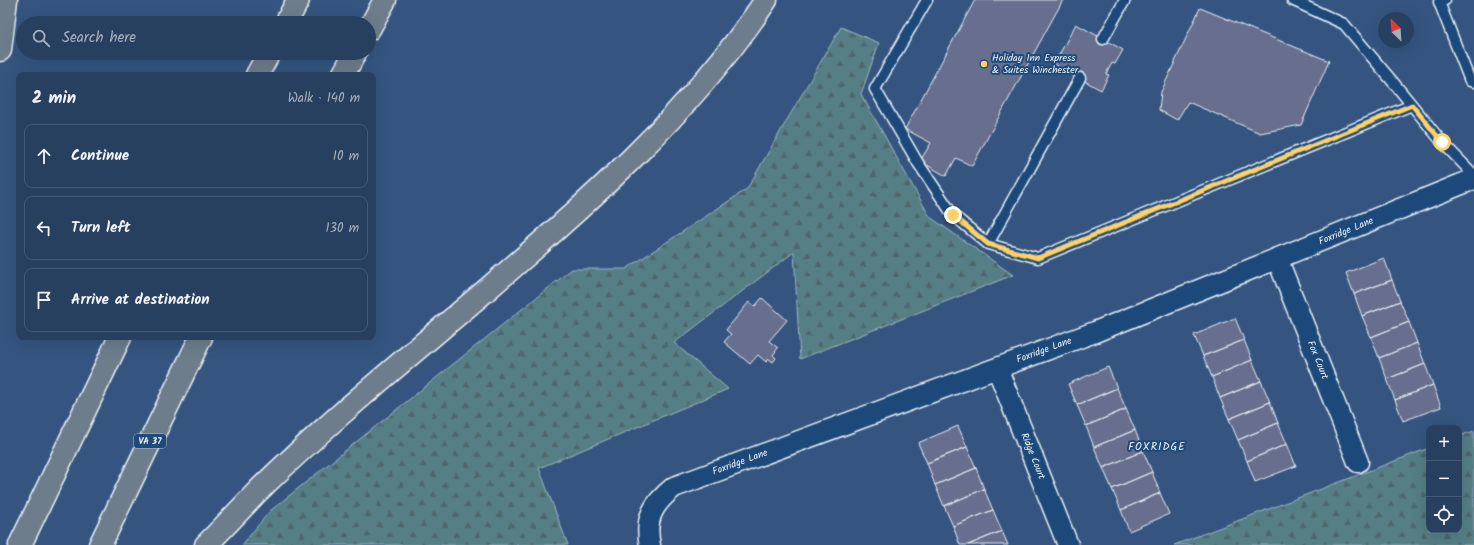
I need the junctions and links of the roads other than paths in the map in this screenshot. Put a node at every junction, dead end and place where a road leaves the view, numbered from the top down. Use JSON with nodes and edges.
{"nodes":[{"id":1,"x":6,"y":0,"type":"edge"},
{"id":2,"x":11,"y":0,"type":"edge"},
{"id":3,"x":298,"y":0,"type":"edge"},
{"id":4,"x":385,"y":0,"type":"edge"},
{"id":5,"x":766,"y":0,"type":"edge"},
{"id":6,"x":926,"y":0,"type":"edge"},
{"id":7,"x":1125,"y":0,"type":"edge"},
{"id":8,"x":1292,"y":0,"type":"edge"},
{"id":9,"x":1445,"y":0,"type":"edge"},
{"id":10,"x":290,"y":16,"type":"edge"},
{"id":11,"x":376,"y":16,"type":"edge"},
{"id":12,"x":1104,"y":39,"type":"dead end"},
{"id":13,"x":0,"y":49,"type":"edge"},
{"id":14,"x":265,"y":60,"type":"edge"},
{"id":15,"x":351,"y":60,"type":"edge"},
{"id":16,"x":259,"y":72,"type":"edge"},
{"id":17,"x":345,"y":72,"type":"edge"},
{"id":18,"x":1080,"y":78,"type":"dead end"},
{"id":19,"x":1474,"y":82,"type":"edge"},
{"id":20,"x":1412,"y":105,"type":"junction"},
{"id":21,"x":1474,"y":175,"type":"edge"},
{"id":22,"x":1474,"y":179,"type":"edge"},
{"id":23,"x":988,"y":244,"type":"junction"},
{"id":24,"x":1277,"y":258,"type":"junction"},
{"id":25,"x":119,"y":340,"type":"edge"},
{"id":26,"x":200,"y":340,"type":"edge"},
{"id":27,"x":997,"y":368,"type":"junction"},
{"id":28,"x":1358,"y":462,"type":"dead end"},
{"id":29,"x":20,"y":545,"type":"edge"},
{"id":30,"x":100,"y":545,"type":"edge"},
{"id":31,"x":206,"y":545,"type":"edge"},
{"id":32,"x":650,"y":545,"type":"edge"},
{"id":33,"x":1068,"y":545,"type":"edge"}],
"edges":[{"from":1,"to":13,"type":"highway"},
{"from":2,"to":13,"type":"highway"},
{"from":3,"to":10,"type":"highway"},
{"from":4,"to":11,"type":"highway"},
{"from":5,"to":31,"type":"highway"},
{"from":6,"to":23,"type":"lane"},
{"from":7,"to":12,"type":"lane"},
{"from":8,"to":20,"type":"lane"},
{"from":9,"to":19,"type":"lane"},
{"from":14,"to":16,"type":"highway"},
{"from":15,"to":17,"type":"highway"},
{"from":18,"to":23,"type":"lane"},
{"from":20,"to":21,"type":"lane"},
{"from":20,"to":23,"type":"lane"},
{"from":22,"to":24,"type":"street","name":"Foxridge Lane"},
{"from":24,"to":27,"type":"street","name":"Foxridge Lane"},
{"from":24,"to":28,"type":"street","name":"Fox Court"},
{"from":25,"to":29,"type":"highway"},
{"from":26,"to":30,"type":"highway","number":"VA 37"},
{"from":27,"to":32,"type":"street","name":"Foxridge Lane"},
{"from":27,"to":33,"type":"street","name":"Ridge Court"}]}
